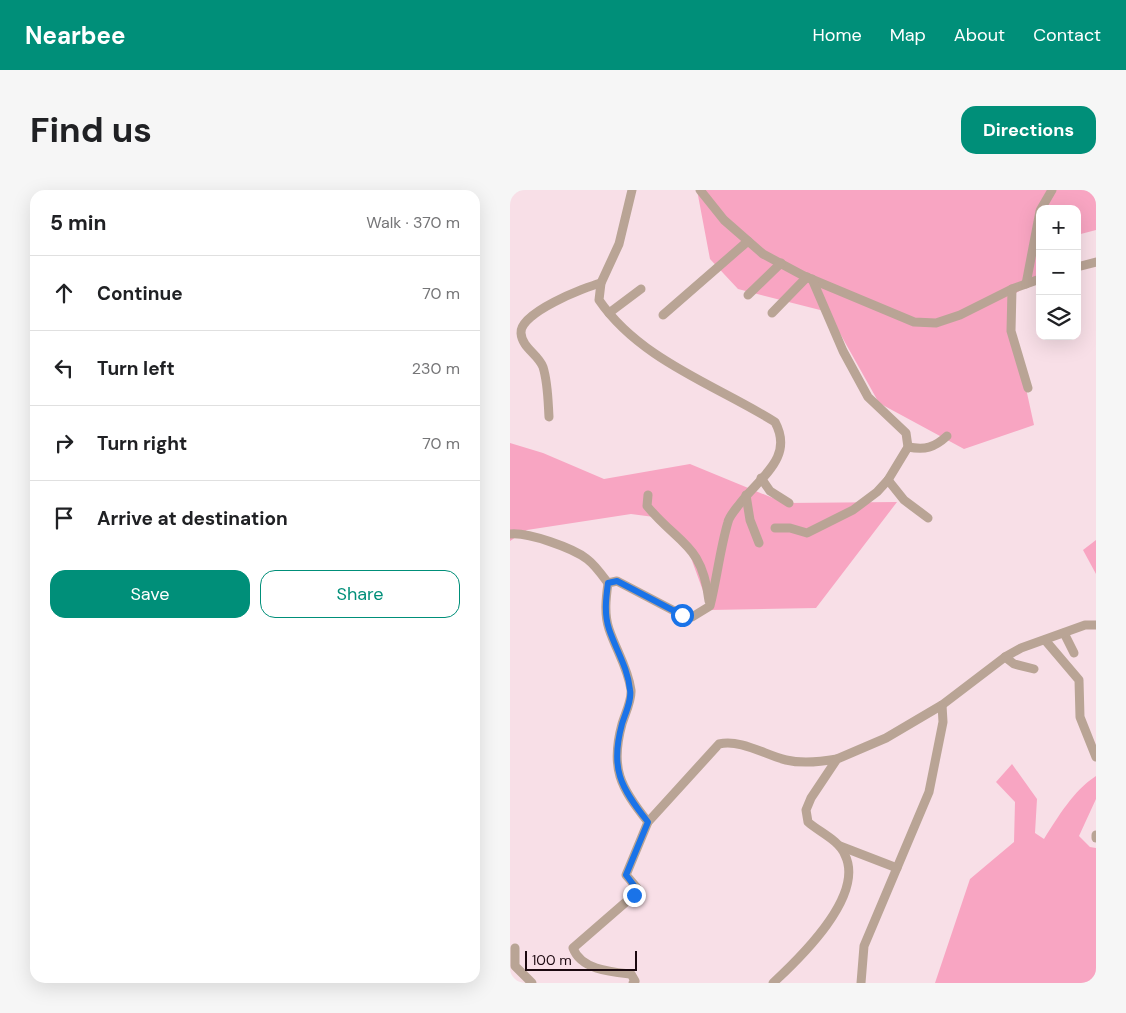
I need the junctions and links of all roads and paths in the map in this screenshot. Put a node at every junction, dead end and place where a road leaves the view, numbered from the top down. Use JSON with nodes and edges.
{"nodes":[{"id":1,"x":632,"y":190,"type":"edge"},
{"id":2,"x":700,"y":190,"type":"edge"},
{"id":3,"x":1052,"y":190,"type":"edge"},
{"id":4,"x":1043,"y":205,"type":"edge"},
{"id":5,"x":1036,"y":231,"type":"edge"},
{"id":6,"x":748,"y":240,"type":"junction"},
{"id":7,"x":1096,"y":262,"type":"edge"},
{"id":8,"x":780,"y":263,"type":"junction"},
{"id":9,"x":1081,"y":266,"type":"edge"},
{"id":10,"x":810,"y":278,"type":"junction"},
{"id":11,"x":1036,"y":280,"type":"edge"},
{"id":12,"x":602,"y":283,"type":"junction"},
{"id":13,"x":1026,"y":284,"type":"junction"},
{"id":14,"x":641,"y":289,"type":"dead end"},
{"id":15,"x":1012,"y":289,"type":"junction"},
{"id":16,"x":748,"y":294,"type":"dead end"},
{"id":17,"x":772,"y":313,"type":"dead end"},
{"id":18,"x":609,"y":314,"type":"junction"},
{"id":19,"x":662,"y":315,"type":"dead end"},
{"id":20,"x":1028,"y":388,"type":"dead end"},
{"id":21,"x":550,"y":417,"type":"dead end"},
{"id":22,"x":947,"y":436,"type":"dead end"},
{"id":23,"x":908,"y":447,"type":"junction"},
{"id":24,"x":761,"y":478,"type":"junction"},
{"id":25,"x":888,"y":480,"type":"junction"},
{"id":26,"x":648,"y":495,"type":"dead end"},
{"id":27,"x":746,"y":496,"type":"junction"},
{"id":28,"x":789,"y":503,"type":"dead end"},
{"id":29,"x":928,"y":518,"type":"dead end"},
{"id":30,"x":775,"y":528,"type":"dead end"},
{"id":31,"x":510,"y":534,"type":"edge"},
{"id":32,"x":759,"y":543,"type":"dead end"},
{"id":33,"x":608,"y":583,"type":"junction"},
{"id":34,"x":710,"y":606,"type":"junction"},
{"id":35,"x":1096,"y":625,"type":"edge"},
{"id":36,"x":1064,"y":633,"type":"junction"},
{"id":37,"x":1045,"y":640,"type":"junction"},
{"id":38,"x":1074,"y":653,"type":"dead end"},
{"id":39,"x":1005,"y":657,"type":"junction"},
{"id":40,"x":1034,"y":669,"type":"dead end"},
{"id":41,"x":942,"y":704,"type":"junction"},
{"id":42,"x":1096,"y":757,"type":"edge"},
{"id":43,"x":837,"y":759,"type":"junction"},
{"id":44,"x":648,"y":822,"type":"junction"},
{"id":45,"x":840,"y":846,"type":"junction"},
{"id":46,"x":897,"y":868,"type":"junction"},
{"id":47,"x":515,"y":948,"type":"dead end"},
{"id":48,"x":532,"y":983,"type":"edge"},
{"id":49,"x":633,"y":983,"type":"edge"},
{"id":50,"x":773,"y":983,"type":"edge"},
{"id":51,"x":861,"y":983,"type":"edge"}],
"edges":[{"from":1,"to":12,"type":"street"},
{"from":2,"to":6,"type":"street"},
{"from":3,"to":4,"type":"street"},
{"from":5,"to":13,"type":"street"},
{"from":6,"to":8,"type":"street"},
{"from":6,"to":19,"type":"street"},
{"from":7,"to":9,"type":"street"},
{"from":8,"to":10,"type":"street"},
{"from":8,"to":16,"type":"street"},
{"from":10,"to":15,"type":"street"},
{"from":10,"to":17,"type":"street"},
{"from":10,"to":23,"type":"street"},
{"from":11,"to":13,"type":"street"},
{"from":12,"to":18,"type":"street"},
{"from":12,"to":21,"type":"street"},
{"from":13,"to":15,"type":"street"},
{"from":14,"to":18,"type":"street"},
{"from":15,"to":20,"type":"street"},
{"from":18,"to":24,"type":"street"},
{"from":22,"to":23,"type":"street"},
{"from":23,"to":25,"type":"street"},
{"from":24,"to":27,"type":"street"},
{"from":24,"to":28,"type":"street"},
{"from":25,"to":29,"type":"street"},
{"from":25,"to":30,"type":"street"},
{"from":26,"to":34,"type":"street"},
{"from":27,"to":32,"type":"street"},
{"from":27,"to":34,"type":"street"},
{"from":31,"to":33,"type":"street"},
{"from":33,"to":34,"type":"street"},
{"from":33,"to":44,"type":"street"},
{"from":35,"to":36,"type":"street"},
{"from":36,"to":37,"type":"street"},
{"from":36,"to":38,"type":"street"},
{"from":37,"to":39,"type":"street"},
{"from":37,"to":42,"type":"street"},
{"from":39,"to":40,"type":"street"},
{"from":39,"to":41,"type":"street"},
{"from":41,"to":43,"type":"street"},
{"from":41,"to":46,"type":"street"},
{"from":43,"to":44,"type":"street"},
{"from":43,"to":45,"type":"street"},
{"from":44,"to":49,"type":"street"},
{"from":45,"to":46,"type":"street"},
{"from":45,"to":50,"type":"street"},
{"from":46,"to":51,"type":"street"},
{"from":47,"to":48,"type":"street"}]}
